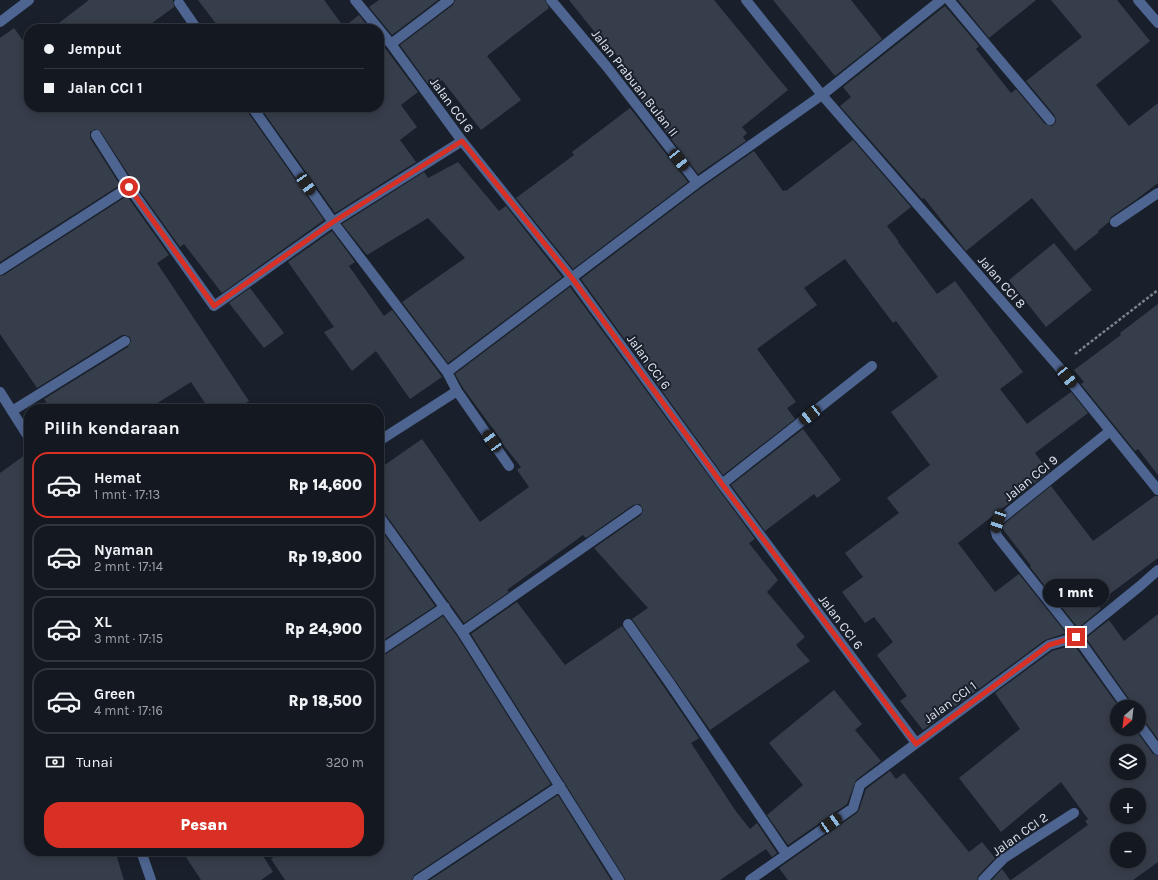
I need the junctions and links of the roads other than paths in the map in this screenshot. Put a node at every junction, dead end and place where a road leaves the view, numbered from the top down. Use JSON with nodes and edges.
{"nodes":[{"id":1,"x":29,"y":0,"type":"edge"},
{"id":2,"x":355,"y":0,"type":"edge"},
{"id":3,"x":449,"y":0,"type":"edge"},
{"id":4,"x":551,"y":0,"type":"edge"},
{"id":5,"x":746,"y":0,"type":"edge"},
{"id":6,"x":941,"y":0,"type":"edge"},
{"id":7,"x":949,"y":0,"type":"edge"},
{"id":8,"x":1138,"y":0,"type":"edge"},
{"id":9,"x":179,"y":3,"type":"dead end"},
{"id":10,"x":0,"y":22,"type":"edge"},
{"id":11,"x":1158,"y":23,"type":"edge"},
{"id":12,"x":194,"y":24,"type":"edge"},
{"id":13,"x":375,"y":24,"type":"edge"},
{"id":14,"x":384,"y":35,"type":"edge"},
{"id":15,"x":391,"y":44,"type":"junction"},
{"id":16,"x":822,"y":95,"type":"junction"},
{"id":17,"x":256,"y":112,"type":"edge"},
{"id":18,"x":1050,"y":120,"type":"dead end"},
{"id":19,"x":96,"y":135,"type":"dead end"},
{"id":20,"x":462,"y":141,"type":"junction"},
{"id":21,"x":697,"y":183,"type":"junction"},
{"id":22,"x":129,"y":187,"type":"junction"},
{"id":23,"x":1158,"y":193,"type":"edge"},
{"id":24,"x":333,"y":222,"type":"junction"},
{"id":25,"x":1115,"y":222,"type":"dead end"},
{"id":26,"x":0,"y":270,"type":"edge"},
{"id":27,"x":572,"y":278,"type":"junction"},
{"id":28,"x":125,"y":341,"type":"dead end"},
{"id":29,"x":872,"y":366,"type":"dead end"},
{"id":30,"x":447,"y":372,"type":"junction"},
{"id":31,"x":457,"y":391,"type":"junction"},
{"id":32,"x":0,"y":392,"type":"edge"},
{"id":33,"x":12,"y":411,"type":"junction"},
{"id":34,"x":24,"y":430,"type":"edge"},
{"id":35,"x":1110,"y":431,"type":"junction"},
{"id":36,"x":384,"y":438,"type":"edge"},
{"id":37,"x":509,"y":466,"type":"dead end"},
{"id":38,"x":722,"y":484,"type":"junction"},
{"id":39,"x":1158,"y":490,"type":"edge"},
{"id":40,"x":637,"y":510,"type":"dead end"},
{"id":41,"x":384,"y":523,"type":"edge"},
{"id":42,"x":1158,"y":570,"type":"edge"},
{"id":43,"x":445,"y":607,"type":"junction"},
{"id":44,"x":628,"y":624,"type":"dead end"},
{"id":45,"x":462,"y":632,"type":"junction"},
{"id":46,"x":1076,"y":637,"type":"junction"},
{"id":47,"x":384,"y":648,"type":"edge"},
{"id":48,"x":1122,"y":700,"type":"edge"},
{"id":49,"x":1146,"y":734,"type":"edge"},
{"id":50,"x":916,"y":744,"type":"junction"},
{"id":51,"x":1158,"y":750,"type":"edge"},
{"id":52,"x":560,"y":786,"type":"junction"},
{"id":53,"x":1074,"y":813,"type":"dead end"},
{"id":54,"x":786,"y":854,"type":"junction"},
{"id":55,"x":143,"y":856,"type":"edge"},
{"id":56,"x":151,"y":880,"type":"edge"},
{"id":57,"x":418,"y":880,"type":"edge"},
{"id":58,"x":619,"y":880,"type":"edge"},
{"id":59,"x":750,"y":880,"type":"edge"},
{"id":60,"x":983,"y":880,"type":"edge"}],
"edges":[{"from":1,"to":10,"type":"street"},
{"from":2,"to":13,"type":"street","name":"Jalan CCI 6"},
{"from":3,"to":15,"type":"street"},
{"from":4,"to":21,"type":"street","name":"Jalan Prabuan Bulan II"},
{"from":5,"to":16,"type":"street","name":"Jalan CCI 8"},
{"from":6,"to":16,"type":"street"},
{"from":7,"to":18,"type":"street"},
{"from":8,"to":11,"type":"street"},
{"from":9,"to":12,"type":"street"},
{"from":14,"to":15,"type":"street","name":"Jalan CCI 6"},
{"from":15,"to":20,"type":"street","name":"Jalan CCI 6"},
{"from":16,"to":21,"type":"street"},
{"from":16,"to":35,"type":"street","name":"Jalan CCI 8"},
{"from":17,"to":24,"type":"street"},
{"from":19,"to":22,"type":"street"},
{"from":20,"to":24,"type":"street"},
{"from":20,"to":27,"type":"street","name":"Jalan CCI 6"},
{"from":21,"to":27,"type":"street"},
{"from":22,"to":24,"type":"street"},
{"from":22,"to":26,"type":"street"},
{"from":23,"to":25,"type":"street"},
{"from":24,"to":30,"type":"street"},
{"from":27,"to":30,"type":"street"},
{"from":27,"to":38,"type":"street","name":"Jalan CCI 6"},
{"from":28,"to":33,"type":"street"},
{"from":29,"to":38,"type":"street"},
{"from":30,"to":31,"type":"street"},
{"from":31,"to":36,"type":"street"},
{"from":31,"to":37,"type":"street"},
{"from":32,"to":33,"type":"street"},
{"from":33,"to":34,"type":"street"},
{"from":35,"to":39,"type":"street","name":"Jalan CCI 8"},
{"from":35,"to":46,"type":"street","name":"Jalan CCI 9"},
{"from":38,"to":50,"type":"street","name":"Jalan CCI 6"},
{"from":40,"to":45,"type":"street"},
{"from":41,"to":43,"type":"street"},
{"from":42,"to":46,"type":"street","name":"Jalan CCI 1"},
{"from":43,"to":45,"type":"street"},
{"from":43,"to":47,"type":"street"},
{"from":44,"to":54,"type":"street"},
{"from":45,"to":52,"type":"street"},
{"from":46,"to":48,"type":"street","name":"Jalan CCI 9"},
{"from":46,"to":50,"type":"street","name":"Jalan CCI 1"},
{"from":49,"to":51,"type":"street"},
{"from":50,"to":54,"type":"street","name":"Jalan CCI 1"},
{"from":52,"to":57,"type":"street"},
{"from":52,"to":58,"type":"street"},
{"from":53,"to":60,"type":"street","name":"Jalan CCI 2"},
{"from":54,"to":59,"type":"street","name":"Jalan CCI 1"},
{"from":55,"to":56,"type":"street"}]}
